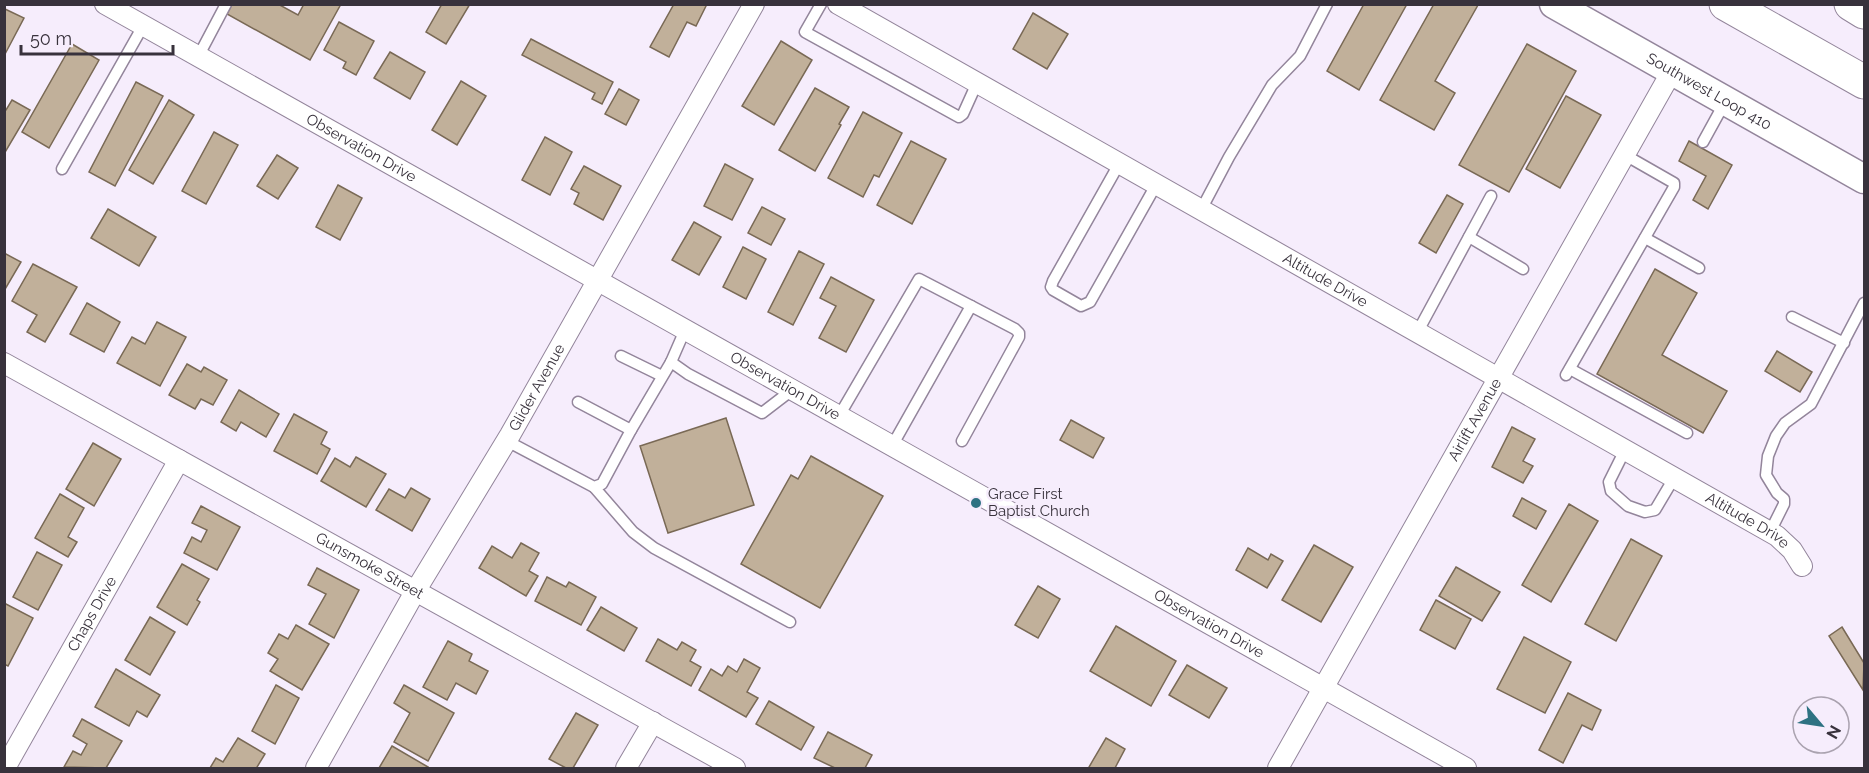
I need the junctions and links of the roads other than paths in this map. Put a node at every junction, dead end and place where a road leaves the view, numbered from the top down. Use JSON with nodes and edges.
{"nodes":[{"id":1,"x":105,"y":4,"type":"edge"},
{"id":2,"x":226,"y":4,"type":"edge"},
{"id":3,"x":754,"y":4,"type":"edge"},
{"id":4,"x":821,"y":4,"type":"edge"},
{"id":5,"x":838,"y":4,"type":"edge"},
{"id":6,"x":1327,"y":4,"type":"edge"},
{"id":7,"x":1554,"y":4,"type":"edge"},
{"id":8,"x":1726,"y":4,"type":"edge"},
{"id":9,"x":1851,"y":4,"type":"edge"},
{"id":10,"x":1864,"y":12,"type":"edge"},
{"id":11,"x":143,"y":26,"type":"junction"},
{"id":12,"x":198,"y":57,"type":"junction"},
{"id":13,"x":1672,"y":71,"type":"junction"},
{"id":14,"x":1864,"y":82,"type":"edge"},
{"id":15,"x":977,"y":83,"type":"junction"},
{"id":16,"x":1725,"y":101,"type":"junction"},
{"id":17,"x":1703,"y":142,"type":"dead end"},
{"id":18,"x":1625,"y":155,"type":"junction"},
{"id":19,"x":1119,"y":164,"type":"junction"},
{"id":20,"x":62,"y":169,"type":"dead end"},
{"id":21,"x":1864,"y":179,"type":"edge"},
{"id":22,"x":1156,"y":184,"type":"junction"},
{"id":23,"x":1491,"y":195,"type":"dead end"},
{"id":24,"x":1201,"y":210,"type":"junction"},
{"id":25,"x":1469,"y":237,"type":"junction"},
{"id":26,"x":1645,"y":238,"type":"junction"},
{"id":27,"x":1523,"y":268,"type":"dead end"},
{"id":28,"x":1699,"y":268,"type":"dead end"},
{"id":29,"x":597,"y":280,"type":"junction"},
{"id":30,"x":1864,"y":303,"type":"edge"},
{"id":31,"x":971,"y":306,"type":"junction"},
{"id":32,"x":1792,"y":317,"type":"dead end"},
{"id":33,"x":686,"y":330,"type":"junction"},
{"id":34,"x":1417,"y":333,"type":"junction"},
{"id":35,"x":1844,"y":342,"type":"junction"},
{"id":36,"x":621,"y":356,"type":"dead end"},
{"id":37,"x":671,"y":362,"type":"junction"},
{"id":38,"x":4,"y":363,"type":"edge"},
{"id":39,"x":662,"y":376,"type":"junction"},
{"id":40,"x":1498,"y":379,"type":"junction"},
{"id":41,"x":792,"y":390,"type":"junction"},
{"id":42,"x":578,"y":402,"type":"dead end"},
{"id":43,"x":839,"y":416,"type":"junction"},
{"id":44,"x":631,"y":430,"type":"junction"},
{"id":45,"x":1687,"y":433,"type":"dead end"},
{"id":46,"x":507,"y":441,"type":"junction"},
{"id":47,"x":962,"y":441,"type":"dead end"},
{"id":48,"x":892,"y":446,"type":"junction"},
{"id":49,"x":1625,"y":450,"type":"junction"},
{"id":50,"x":179,"y":460,"type":"junction"},
{"id":51,"x":1674,"y":478,"type":"junction"},
{"id":52,"x":594,"y":488,"type":"junction"},
{"id":53,"x":1770,"y":532,"type":"junction"},
{"id":54,"x":1802,"y":566,"type":"dead end"},
{"id":55,"x":416,"y":590,"type":"junction"},
{"id":56,"x":790,"y":622,"type":"dead end"},
{"id":57,"x":1322,"y":688,"type":"junction"},
{"id":58,"x":653,"y":722,"type":"junction"},
{"id":59,"x":6,"y":768,"type":"edge"},
{"id":60,"x":316,"y":768,"type":"edge"},
{"id":61,"x":626,"y":768,"type":"edge"},
{"id":62,"x":735,"y":768,"type":"edge"},
{"id":63,"x":1278,"y":768,"type":"edge"},
{"id":64,"x":1466,"y":768,"type":"edge"}],
"edges":[{"from":1,"to":11,"type":"street","name":"Observation Drive"},
{"from":2,"to":12,"type":"lane"},
{"from":3,"to":29,"type":"street","name":"Glider Avenue"},
{"from":4,"to":15,"type":"lane"},
{"from":5,"to":15,"type":"street","name":"Altitude Drive"},
{"from":6,"to":24,"type":"lane"},
{"from":7,"to":13,"type":"main road","name":"Southwest Loop 410"},
{"from":8,"to":14,"type":"highway"},
{"from":9,"to":10,"type":"highway"},
{"from":11,"to":12,"type":"street","name":"Observation Drive"},
{"from":11,"to":20,"type":"lane"},
{"from":12,"to":29,"type":"street","name":"Observation Drive"},
{"from":13,"to":16,"type":"main road","name":"Southwest Loop 410"},
{"from":13,"to":18,"type":"street","name":"Airlift Avenue"},
{"from":15,"to":19,"type":"street","name":"Altitude Drive"},
{"from":16,"to":17,"type":"lane"},
{"from":16,"to":21,"type":"main road","name":"Southwest Loop 410"},
{"from":18,"to":26,"type":"lane"},
{"from":18,"to":40,"type":"street","name":"Airlift Avenue"},
{"from":19,"to":22,"type":"street","name":"Altitude Drive"},
{"from":19,"to":22,"type":"lane"},
{"from":22,"to":24,"type":"street","name":"Altitude Drive"},
{"from":23,"to":25,"type":"lane"},
{"from":24,"to":34,"type":"street","name":"Altitude Drive"},
{"from":25,"to":27,"type":"lane"},
{"from":25,"to":34,"type":"lane"},
{"from":26,"to":28,"type":"lane"},
{"from":26,"to":45,"type":"lane"},
{"from":29,"to":33,"type":"street","name":"Observation Drive"},
{"from":29,"to":46,"type":"street","name":"Glider Avenue"},
{"from":30,"to":35,"type":"lane"},
{"from":31,"to":43,"type":"lane"},
{"from":31,"to":47,"type":"lane"},
{"from":31,"to":48,"type":"lane"},
{"from":32,"to":35,"type":"lane"},
{"from":33,"to":37,"type":"lane"},
{"from":33,"to":41,"type":"street","name":"Observation Drive"},
{"from":34,"to":40,"type":"street","name":"Altitude Drive"},
{"from":35,"to":53,"type":"lane"},
{"from":36,"to":39,"type":"lane"},
{"from":37,"to":39,"type":"lane"},
{"from":37,"to":41,"type":"lane"},
{"from":38,"to":50,"type":"street","name":"Gunsmoke Street"},
{"from":39,"to":44,"type":"lane"},
{"from":40,"to":49,"type":"street","name":"Altitude Drive"},
{"from":40,"to":57,"type":"street","name":"Airlift Avenue"},
{"from":41,"to":43,"type":"street","name":"Observation Drive"},
{"from":42,"to":44,"type":"lane"},
{"from":43,"to":48,"type":"street","name":"Observation Drive"},
{"from":44,"to":52,"type":"lane"},
{"from":46,"to":52,"type":"lane"},
{"from":46,"to":55,"type":"street","name":"Glider Avenue"},
{"from":48,"to":57,"type":"street","name":"Observation Drive"},
{"from":49,"to":51,"type":"street","name":"Altitude Drive"},
{"from":49,"to":51,"type":"lane"},
{"from":50,"to":55,"type":"street","name":"Gunsmoke Street"},
{"from":50,"to":59,"type":"street","name":"Chaps Drive"},
{"from":51,"to":53,"type":"street","name":"Altitude Drive"},
{"from":52,"to":56,"type":"lane"},
{"from":53,"to":54,"type":"street","name":"Altitude Drive"},
{"from":55,"to":58,"type":"street","name":"Gunsmoke Street"},
{"from":55,"to":60,"type":"street","name":"Glider Avenue"},
{"from":57,"to":63,"type":"street","name":"Airlift Avenue"},
{"from":57,"to":64,"type":"street","name":"Observation Drive"},
{"from":58,"to":61,"type":"street"},
{"from":58,"to":62,"type":"street","name":"Gunsmoke Street"}]}
